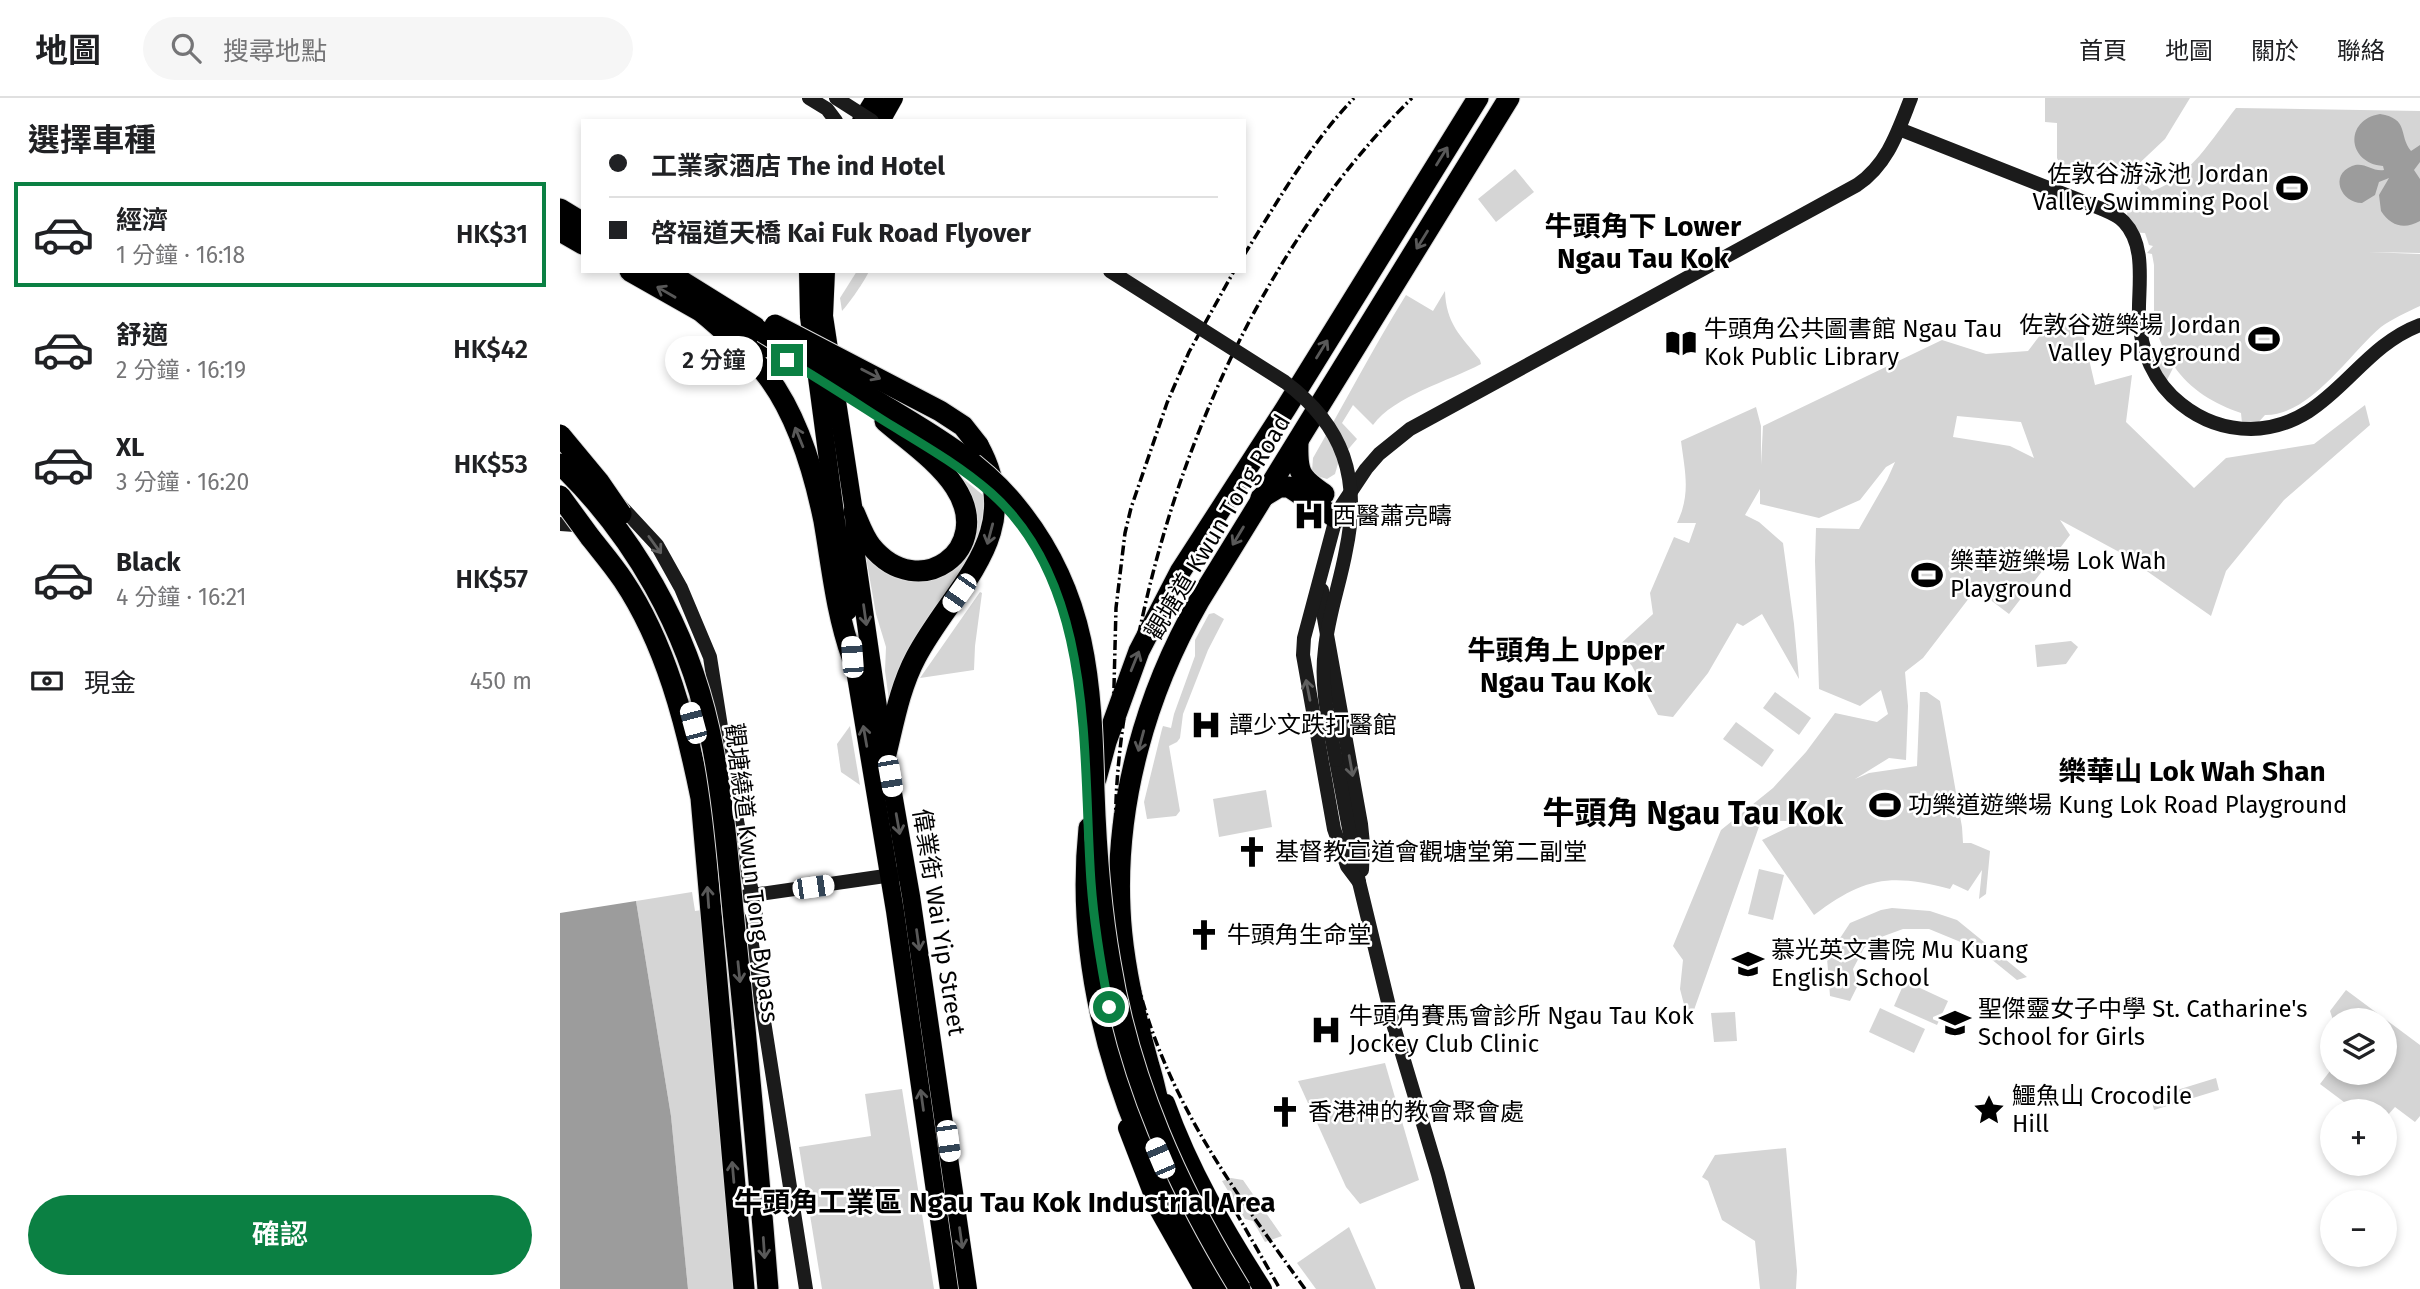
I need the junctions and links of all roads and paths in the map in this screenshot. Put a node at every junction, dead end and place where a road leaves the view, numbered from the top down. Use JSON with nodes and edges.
{"nodes":[{"id":1,"x":809,"y":98,"type":"edge"},
{"id":2,"x":836,"y":98,"type":"edge"},
{"id":3,"x":875,"y":98,"type":"edge"},
{"id":4,"x":894,"y":98,"type":"edge"},
{"id":5,"x":1478,"y":98,"type":"edge"},
{"id":6,"x":1509,"y":98,"type":"edge"},
{"id":7,"x":1911,"y":98,"type":"edge"},
{"id":8,"x":834,"y":119,"type":"edge"},
{"id":9,"x":862,"y":119,"type":"edge"},
{"id":10,"x":869,"y":119,"type":"edge"},
{"id":11,"x":882,"y":119,"type":"edge"},
{"id":12,"x":1899,"y":129,"type":"junction"},
{"id":13,"x":560,"y":209,"type":"edge"},
{"id":14,"x":581,"y":222,"type":"edge"},
{"id":15,"x":560,"y":231,"type":"edge"},
{"id":16,"x":581,"y":243,"type":"edge"},
{"id":17,"x":635,"y":273,"type":"edge"},
{"id":18,"x":667,"y":273,"type":"edge"},
{"id":19,"x":808,"y":273,"type":"edge"},
{"id":20,"x":827,"y":273,"type":"edge"},
{"id":21,"x":1113,"y":273,"type":"edge"},
{"id":22,"x":705,"y":304,"type":"junction"},
{"id":23,"x":2420,"y":325,"type":"edge"},
{"id":24,"x":885,"y":421,"type":"junction"},
{"id":25,"x":1297,"y":442,"type":"junction"},
{"id":26,"x":563,"y":451,"type":"edge"},
{"id":27,"x":560,"y":482,"type":"edge"},
{"id":28,"x":560,"y":497,"type":"edge"},
{"id":29,"x":1261,"y":498,"type":"junction"},
{"id":30,"x":560,"y":509,"type":"edge"},
{"id":31,"x":854,"y":512,"type":"junction"},
{"id":32,"x":1339,"y":512,"type":"junction"},
{"id":33,"x":577,"y":527,"type":"edge"},
{"id":34,"x":635,"y":555,"type":"junction"},
{"id":35,"x":1322,"y":578,"type":"junction"},
{"id":36,"x":852,"y":657,"type":"junction"},
{"id":37,"x":886,"y":754,"type":"junction"},
{"id":38,"x":907,"y":873,"type":"junction"},
{"id":39,"x":888,"y":876,"type":"junction"},
{"id":40,"x":1359,"y":882,"type":"junction"},
{"id":41,"x":753,"y":895,"type":"junction"},
{"id":42,"x":735,"y":898,"type":"junction"},
{"id":43,"x":751,"y":938,"type":"junction"},
{"id":44,"x":1104,"y":1036,"type":"junction"},
{"id":45,"x":1150,"y":1070,"type":"junction"},
{"id":46,"x":744,"y":1289,"type":"edge"},
{"id":47,"x":768,"y":1289,"type":"edge"},
{"id":48,"x":806,"y":1289,"type":"edge"},
{"id":49,"x":949,"y":1289,"type":"edge"},
{"id":50,"x":968,"y":1289,"type":"edge"},
{"id":51,"x":1203,"y":1289,"type":"edge"},
{"id":52,"x":1219,"y":1289,"type":"edge"},
{"id":53,"x":1230,"y":1289,"type":"edge"},
{"id":54,"x":1240,"y":1289,"type":"edge"},
{"id":55,"x":1251,"y":1289,"type":"edge"},
{"id":56,"x":1263,"y":1289,"type":"edge"},
{"id":57,"x":1468,"y":1289,"type":"edge"}],
"edges":[{"from":1,"to":8,"type":"main road"},
{"from":2,"to":10,"type":"main road","bridge":true},
{"from":3,"to":9,"type":"main road"},
{"from":4,"to":11,"type":"main road"},
{"from":44,"to":5,"type":"highway","name":"觀塘道 Kwun Tong Road","one_way":true},
{"from":6,"to":25,"type":"highway","name":"觀塘道 Kwun Tong Road","one_way":true},
{"from":7,"to":12,"type":"main road"},
{"from":12,"to":23,"type":"main road"},
{"from":12,"to":32,"type":"main road"},
{"from":13,"to":14,"type":"highway"},
{"from":15,"to":16,"type":"highway"},
{"from":22,"to":17,"type":"highway","one_way":true},
{"from":18,"to":22,"type":"highway"},
{"from":19,"to":36,"type":"main road","name":"偉業街 Wai Yip Street"},
{"from":20,"to":31,"type":"main road","name":"偉業街 Wai Yip Street"},
{"from":21,"to":40,"type":"main road","bridge":true},
{"from":22,"to":24,"type":"highway"},
{"from":36,"to":22,"type":"highway","one_way":true},
{"from":22,"to":37,"type":"highway","one_way":true,"bridge":true},
{"from":22,"to":54,"type":"highway","bridge":true},
{"from":24,"to":31,"type":"highway"},
{"from":24,"to":53,"type":"highway"},
{"from":25,"to":29,"type":"highway","name":"觀塘道 Kwun Tong Road"},
{"from":25,"to":32,"type":"highway"},
{"from":26,"to":27,"type":"main road"},
{"from":26,"to":34,"type":"highway","name":"觀塘繞道 Kwun Tong Bypass","bridge":true},
{"from":26,"to":34,"type":"highway","bridge":true},
{"from":26,"to":41,"type":"main road","one_way":true},
{"from":28,"to":33,"type":"highway","name":"觀塘繞道 Kwun Tong Bypass","bridge":true},
{"from":29,"to":32,"type":"highway"},
{"from":29,"to":45,"type":"highway","name":"觀塘道 Kwun Tong Road","one_way":true},
{"from":30,"to":33,"type":"highway","bridge":true},
{"from":31,"to":37,"type":"main road","name":"偉業街 Wai Yip Street","one_way":true},
{"from":32,"to":35,"type":"main road"},
{"from":33,"to":42,"type":"main road"},
{"from":46,"to":33,"type":"highway","name":"觀塘繞道 Kwun Tong Bypass","one_way":true,"bridge":true},
{"from":34,"to":47,"type":"highway","name":"觀塘繞道 Kwun Tong Bypass","one_way":true,"bridge":true},
{"from":35,"to":40,"type":"main road","one_way":true},
{"from":40,"to":35,"type":"main road","one_way":true},
{"from":39,"to":36,"type":"main road","name":"偉業街 Wai Yip Street","one_way":true},
{"from":37,"to":38,"type":"main road","name":"偉業街 Wai Yip Street","one_way":true},
{"from":38,"to":39,"type":"main road"},
{"from":38,"to":50,"type":"main road","name":"偉業街 Wai Yip Street","one_way":true},
{"from":39,"to":41,"type":"main road"},
{"from":49,"to":39,"type":"main road","name":"偉業街 Wai Yip Street","one_way":true},
{"from":40,"to":57,"type":"main road"},
{"from":41,"to":42,"type":"main road"},
{"from":41,"to":43,"type":"main road"},
{"from":42,"to":43,"type":"main road"},
{"from":43,"to":48,"type":"main road"},
{"from":44,"to":51,"type":"main road","name":"觀塘道 Kwun Tong Road"},
{"from":44,"to":52,"type":"highway","name":"觀塘道 Kwun Tong Road"},
{"from":45,"to":55,"type":"highway","name":"觀塘道 Kwun Tong Road"},
{"from":45,"to":56,"type":"main road","name":"觀塘道 Kwun Tong Road"}]}
